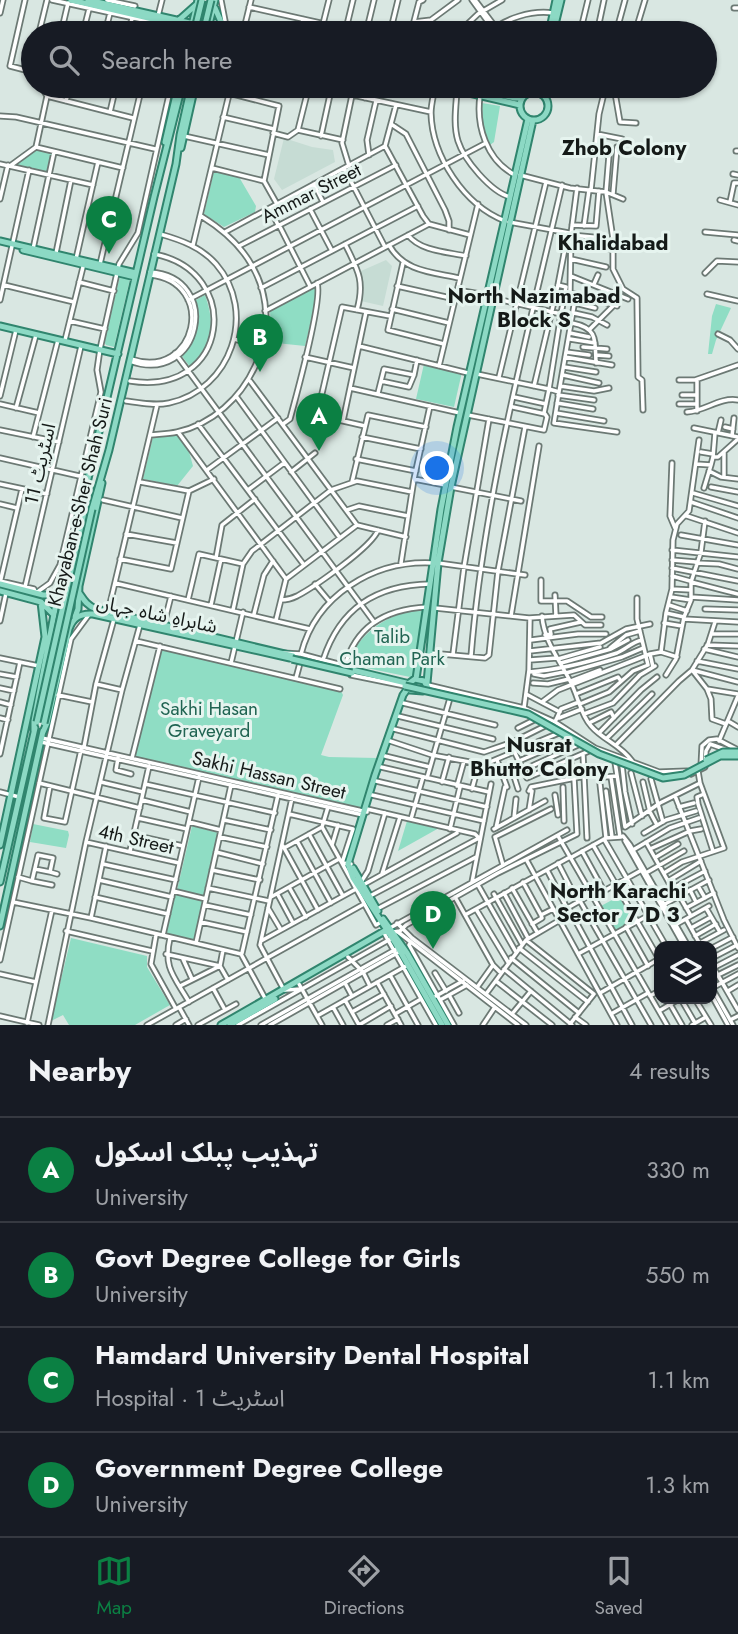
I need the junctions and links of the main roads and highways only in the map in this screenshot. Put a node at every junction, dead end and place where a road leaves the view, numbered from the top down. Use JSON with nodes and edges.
{"nodes":[{"id":1,"x":90,"y":0,"type":"edge"},
{"id":2,"x":559,"y":0,"type":"edge"},
{"id":3,"x":199,"y":1,"type":"edge"},
{"id":4,"x":69,"y":2,"type":"edge"},
{"id":5,"x":213,"y":2,"type":"edge"},
{"id":6,"x":135,"y":5,"type":"edge"},
{"id":7,"x":158,"y":20,"type":"junction"},
{"id":8,"x":165,"y":21,"type":"edge"},
{"id":9,"x":180,"y":21,"type":"edge"},
{"id":10,"x":192,"y":21,"type":"edge"},
{"id":11,"x":194,"y":21,"type":"edge"},
{"id":12,"x":208,"y":21,"type":"edge"},
{"id":13,"x":220,"y":21,"type":"edge"},
{"id":14,"x":552,"y":21,"type":"edge"},
{"id":15,"x":554,"y":21,"type":"edge"},
{"id":16,"x":177,"y":98,"type":"edge"},
{"id":17,"x":178,"y":98,"type":"edge"},
{"id":18,"x":190,"y":98,"type":"edge"},
{"id":19,"x":500,"y":98,"type":"edge"},
{"id":20,"x":522,"y":98,"type":"edge"},
{"id":21,"x":545,"y":98,"type":"edge"},
{"id":22,"x":520,"y":105,"type":"junction"},
{"id":23,"x":531,"y":119,"type":"junction"},
{"id":24,"x":162,"y":162,"type":"junction"},
{"id":25,"x":517,"y":175,"type":"junction"},
{"id":26,"x":507,"y":221,"type":"junction"},
{"id":27,"x":0,"y":243,"type":"edge"},
{"id":28,"x":13,"y":246,"type":"junction"},
{"id":29,"x":84,"y":263,"type":"junction"},
{"id":30,"x":118,"y":271,"type":"junction"},
{"id":31,"x":136,"y":275,"type":"junction"},
{"id":32,"x":0,"y":326,"type":"edge"},
{"id":33,"x":118,"y":354,"type":"junction"},
{"id":34,"x":96,"y":447,"type":"junction"},
{"id":35,"x":109,"y":450,"type":"junction"},
{"id":36,"x":89,"y":509,"type":"junction"},
{"id":37,"x":435,"y":563,"type":"junction"},
{"id":38,"x":0,"y":582,"type":"edge"},
{"id":39,"x":59,"y":590,"type":"junction"},
{"id":40,"x":3,"y":592,"type":"edge"},
{"id":41,"x":79,"y":595,"type":"junction"},
{"id":42,"x":41,"y":601,"type":"junction"},
{"id":43,"x":430,"y":607,"type":"junction"},
{"id":44,"x":112,"y":615,"type":"junction"},
{"id":45,"x":54,"y":616,"type":"junction"},
{"id":46,"x":73,"y":620,"type":"junction"},
{"id":47,"x":426,"y":642,"type":"junction"},
{"id":48,"x":237,"y":645,"type":"junction"},
{"id":49,"x":42,"y":666,"type":"junction"},
{"id":50,"x":428,"y":684,"type":"junction"},
{"id":51,"x":410,"y":685,"type":"junction"},
{"id":52,"x":40,"y":722,"type":"junction"},
{"id":53,"x":34,"y":731,"type":"junction"},
{"id":54,"x":44,"y":739,"type":"junction"},
{"id":55,"x":738,"y":754,"type":"edge"},
{"id":56,"x":365,"y":812,"type":"junction"},
{"id":57,"x":0,"y":845,"type":"edge"},
{"id":58,"x":345,"y":862,"type":"junction"},
{"id":59,"x":0,"y":882,"type":"edge"},
{"id":60,"x":0,"y":926,"type":"edge"},
{"id":61,"x":391,"y":933,"type":"junction"},
{"id":62,"x":308,"y":978,"type":"junction"},
{"id":63,"x":431,"y":1000,"type":"junction"},
{"id":64,"x":246,"y":1021,"type":"edge"},
{"id":65,"x":220,"y":1025,"type":"edge"},
{"id":66,"x":230,"y":1025,"type":"edge"},
{"id":67,"x":445,"y":1025,"type":"edge"}],
"edges":[{"from":1,"to":6,"type":"main road"},
{"from":2,"to":14,"type":"main road"},
{"from":2,"to":15,"type":"main road"},
{"from":3,"to":9,"type":"main road"},
{"from":3,"to":10,"type":"main road"},
{"from":3,"to":11,"type":"main road","bridge":true},
{"from":4,"to":7,"type":"main road"},
{"from":5,"to":12,"type":"main road","bridge":true},
{"from":5,"to":13,"type":"main road"},
{"from":6,"to":7,"type":"main road"},
{"from":7,"to":8,"type":"main road"},
{"from":16,"to":24,"type":"main road"},
{"from":17,"to":24,"type":"main road","name":"Khayaban-e-Sher Shah Suri"},
{"from":18,"to":35,"type":"main road","name":"Khayaban-e-Sher Shah Suri"},
{"from":19,"to":22,"type":"main road"},
{"from":20,"to":22,"type":"main road"},
{"from":21,"to":23,"type":"main road"},
{"from":22,"to":23,"type":"main road"},
{"from":23,"to":25,"type":"main road"},
{"from":24,"to":31,"type":"main road","name":"Khayaban-e-Sher Shah Suri"},
{"from":25,"to":26,"type":"main road"},
{"from":25,"to":26,"type":"main road"},
{"from":26,"to":37,"type":"main road"},
{"from":27,"to":28,"type":"main road"},
{"from":28,"to":29,"type":"main road"},
{"from":28,"to":29,"type":"main road"},
{"from":29,"to":30,"type":"main road"},
{"from":29,"to":30,"type":"main road"},
{"from":30,"to":31,"type":"main road"},
{"from":31,"to":33,"type":"main road","name":"Khayaban-e-Sher Shah Suri"},
{"from":32,"to":33,"type":"main road"},
{"from":33,"to":34,"type":"main road","name":"Khayaban-e-Sher Shah Suri"},
{"from":34,"to":36,"type":"main road"},
{"from":34,"to":39,"type":"main road"},
{"from":35,"to":36,"type":"main road","name":"Khayaban-e-Sher Shah Suri"},
{"from":35,"to":41,"type":"main road"},
{"from":36,"to":52,"type":"main road","name":"Khayaban-e-Sher Shah Suri","bridge":true},
{"from":37,"to":43,"type":"main road"},
{"from":37,"to":43,"type":"main road"},
{"from":38,"to":39,"type":"main road"},
{"from":39,"to":41,"type":"main road"},
{"from":39,"to":45,"type":"main road"},
{"from":40,"to":42,"type":"main road"},
{"from":41,"to":44,"type":"main road","name":"شاہراہِ شاہ جہاں"},
{"from":41,"to":46,"type":"main road"},
{"from":42,"to":45,"type":"main road"},
{"from":42,"to":49,"type":"main road"},
{"from":43,"to":47,"type":"main road"},
{"from":44,"to":46,"type":"main road","name":"شاہراہِ شاہ جہاں"},
{"from":44,"to":48,"type":"main road","name":"شاہراہِ شاہ جہاں"},
{"from":44,"to":48,"type":"main road","name":"شاہراہِ شاہ جہاں"},
{"from":45,"to":46,"type":"main road"},
{"from":45,"to":49,"type":"main road"},
{"from":46,"to":54,"type":"main road"},
{"from":47,"to":50,"type":"main road"},
{"from":47,"to":51,"type":"main road"},
{"from":48,"to":55,"type":"main road","bridge":true},
{"from":49,"to":53,"type":"main road"},
{"from":49,"to":57,"type":"main road"},
{"from":50,"to":51,"type":"main road"},
{"from":50,"to":51,"type":"main road"},
{"from":51,"to":56,"type":"main road"},
{"from":51,"to":56,"type":"main road"},
{"from":52,"to":53,"type":"main road","name":"Khayaban-e-Sher Shah Suri"},
{"from":52,"to":54,"type":"main road","name":"Khayaban-e-Sher Shah Suri"},
{"from":53,"to":59,"type":"main road","name":"Khayaban-e-Sher Shah Suri"},
{"from":54,"to":60,"type":"main road","name":"Khayaban-e-Sher Shah Suri"},
{"from":56,"to":58,"type":"main road"},
{"from":58,"to":61,"type":"main road"},
{"from":58,"to":61,"type":"main road"},
{"from":61,"to":62,"type":"main road"},
{"from":61,"to":62,"type":"main road"},
{"from":61,"to":63,"type":"main road"},
{"from":61,"to":63,"type":"main road"},
{"from":62,"to":64,"type":"main road"},
{"from":62,"to":65,"type":"main road"},
{"from":63,"to":67,"type":"main road"},
{"from":64,"to":66,"type":"main road"}]}
